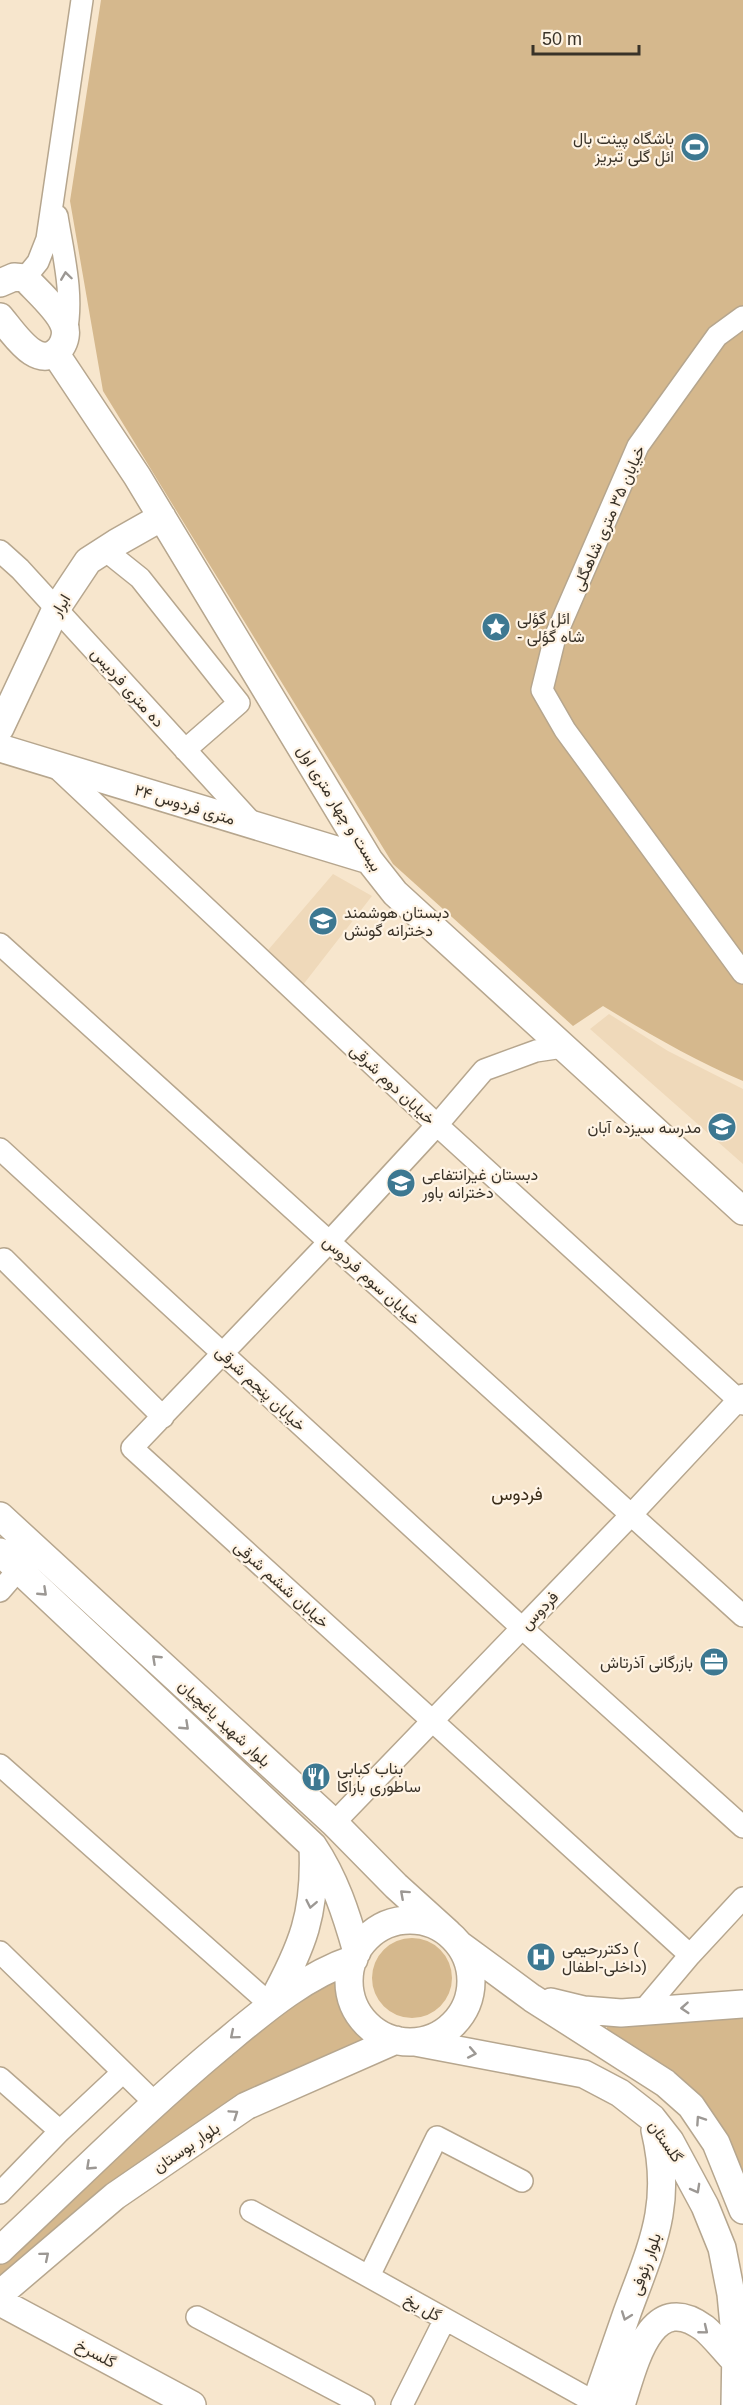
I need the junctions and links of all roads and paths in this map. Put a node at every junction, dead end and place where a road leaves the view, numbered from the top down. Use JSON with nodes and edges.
{"nodes":[{"id":1,"x":82,"y":0,"type":"edge"},
{"id":2,"x":54,"y":197,"type":"junction"},
{"id":3,"x":11,"y":274,"type":"edge"},
{"id":4,"x":0,"y":317,"type":"edge"},
{"id":5,"x":743,"y":317,"type":"edge"},
{"id":6,"x":60,"y":343,"type":"junction"},
{"id":7,"x":162,"y":517,"type":"junction"},
{"id":8,"x":105,"y":550,"type":"junction"},
{"id":9,"x":0,"y":551,"type":"edge"},
{"id":10,"x":56,"y":609,"type":"junction"},
{"id":11,"x":0,"y":728,"type":"edge"},
{"id":12,"x":0,"y":748,"type":"edge"},
{"id":13,"x":184,"y":750,"type":"junction"},
{"id":14,"x":52,"y":764,"type":"junction"},
{"id":15,"x":254,"y":825,"type":"junction"},
{"id":16,"x":369,"y":860,"type":"junction"},
{"id":17,"x":0,"y":944,"type":"edge"},
{"id":18,"x":743,"y":973,"type":"edge"},
{"id":19,"x":563,"y":1047,"type":"junction"},
{"id":20,"x":437,"y":1125,"type":"junction"},
{"id":21,"x":0,"y":1149,"type":"edge"},
{"id":22,"x":743,"y":1211,"type":"edge"},
{"id":23,"x":330,"y":1241,"type":"junction"},
{"id":24,"x":4,"y":1259,"type":"dead end"},
{"id":25,"x":224,"y":1354,"type":"junction"},
{"id":26,"x":742,"y":1400,"type":"edge"},
{"id":27,"x":163,"y":1417,"type":"junction"},
{"id":28,"x":631,"y":1515,"type":"junction"},
{"id":29,"x":0,"y":1516,"type":"edge"},
{"id":30,"x":9,"y":1561,"type":"edge"},
{"id":31,"x":0,"y":1591,"type":"edge"},
{"id":32,"x":743,"y":1616,"type":"edge"},
{"id":33,"x":522,"y":1628,"type":"junction"},
{"id":34,"x":180,"y":1682,"type":"junction"},
{"id":35,"x":160,"y":1702,"type":"junction"},
{"id":36,"x":432,"y":1721,"type":"junction"},
{"id":37,"x":0,"y":1766,"type":"edge"},
{"id":38,"x":334,"y":1823,"type":"junction"},
{"id":39,"x":743,"y":1827,"type":"edge"},
{"id":40,"x":313,"y":1846,"type":"junction"},
{"id":41,"x":743,"y":1898,"type":"edge"},
{"id":42,"x":454,"y":1939,"type":"junction"},
{"id":43,"x":0,"y":1952,"type":"edge"},
{"id":44,"x":355,"y":1955,"type":"junction"},
{"id":45,"x":690,"y":1955,"type":"junction"},
{"id":46,"x":532,"y":1998,"type":"junction"},
{"id":47,"x":743,"y":2004,"type":"edge"},
{"id":48,"x":270,"y":2005,"type":"junction"},
{"id":49,"x":642,"y":2012,"type":"junction"},
{"id":50,"x":406,"y":2041,"type":"junction"},
{"id":51,"x":123,"y":2072,"type":"junction"},
{"id":52,"x":0,"y":2078,"type":"edge"},
{"id":53,"x":156,"y":2104,"type":"junction"},
{"id":54,"x":652,"y":2118,"type":"junction"},
{"id":55,"x":60,"y":2131,"type":"junction"},
{"id":56,"x":522,"y":2181,"type":"dead end"},
{"id":57,"x":0,"y":2193,"type":"edge"},
{"id":58,"x":743,"y":2210,"type":"edge"},
{"id":59,"x":251,"y":2211,"type":"dead end"},
{"id":60,"x":0,"y":2250,"type":"edge"},
{"id":61,"x":369,"y":2277,"type":"junction"},
{"id":62,"x":0,"y":2294,"type":"edge"},
{"id":63,"x":0,"y":2302,"type":"edge"},
{"id":64,"x":197,"y":2317,"type":"dead end"},
{"id":65,"x":445,"y":2319,"type":"junction"},
{"id":66,"x":736,"y":2362,"type":"junction"},
{"id":67,"x":603,"y":2404,"type":"edge"},
{"id":68,"x":192,"y":2405,"type":"edge"},
{"id":69,"x":364,"y":2405,"type":"edge"},
{"id":70,"x":402,"y":2405,"type":"edge"},
{"id":71,"x":735,"y":2405,"type":"edge"}],
"edges":[{"from":1,"to":2,"type":"street"},
{"from":2,"to":3,"type":"street"},
{"from":6,"to":2,"type":"street","one_way":true},
{"from":3,"to":6,"type":"main road","name":"بیست و چهار متری اول"},
{"from":4,"to":6,"type":"main road"},
{"from":5,"to":18,"type":"street","name":"خیابان ۳۵ متری شاهگلی"},
{"from":6,"to":7,"type":"main road","name":"بیست و چهار متری اول"},
{"from":7,"to":8,"type":"main road","name":"ابرار"},
{"from":7,"to":16,"type":"main road","name":"بیست و چهار متری اول"},
{"from":8,"to":10,"type":"main road","name":"ابرار"},
{"from":8,"to":13,"type":"street"},
{"from":9,"to":10,"type":"street","name":"ده متری فردیس"},
{"from":10,"to":11,"type":"main road","name":"ابرار"},
{"from":10,"to":13,"type":"street","name":"ده متری فردیس"},
{"from":12,"to":14,"type":"main road","name":"۲۴ متری فردوس"},
{"from":13,"to":15,"type":"street","name":"ده متری فردیس"},
{"from":14,"to":15,"type":"main road","name":"۲۴ متری فردوس"},
{"from":14,"to":20,"type":"street","name":"خیابان دوم شرقی"},
{"from":15,"to":16,"type":"main road","name":"۲۴ متری فردوس"},
{"from":16,"to":19,"type":"main road","name":"بیست و چهار متری اول"},
{"from":17,"to":23,"type":"street","name":"خیابان سوم فردوس"},
{"from":19,"to":20,"type":"street"},
{"from":19,"to":22,"type":"main road","name":"بیست و چهار متری اول"},
{"from":20,"to":23,"type":"street"},
{"from":20,"to":26,"type":"street","name":"خیابان دوم شرقی"},
{"from":21,"to":25,"type":"street","name":"خیابان پنجم شرقی"},
{"from":23,"to":25,"type":"street"},
{"from":23,"to":28,"type":"street","name":"خیابان سوم فردوس"},
{"from":24,"to":27,"type":"street"},
{"from":25,"to":27,"type":"street"},
{"from":25,"to":33,"type":"street","name":"خیابان پنجم شرقی"},
{"from":26,"to":28,"type":"street","name":"فردوس"},
{"from":27,"to":36,"type":"street","name":"خیابان ششم شرقی"},
{"from":28,"to":32,"type":"street","name":"خیابان سوم فردوس"},
{"from":28,"to":33,"type":"street","name":"فردوس"},
{"from":34,"to":29,"type":"main road","name":"بلوار شهید یاغچیان","one_way":true},
{"from":30,"to":31,"type":"street"},
{"from":30,"to":35,"type":"main road","name":"بلوار شهید یاغچیان","one_way":true},
{"from":33,"to":36,"type":"street","name":"فردوس"},
{"from":33,"to":39,"type":"street","name":"خیابان پنجم شرقی"},
{"from":34,"to":35,"type":"main road"},
{"from":34,"to":38,"type":"main road","name":"بلوار شهید یاغچیان"},
{"from":35,"to":40,"type":"main road","name":"بلوار شهید یاغچیان","one_way":true},
{"from":36,"to":38,"type":"street","name":"فردوس"},
{"from":36,"to":45,"type":"street","name":"خیابان ششم شرقی"},
{"from":37,"to":48,"type":"street"},
{"from":42,"to":38,"type":"main road","name":"بلوار شهید یاغچیان","one_way":true},
{"from":40,"to":44,"type":"main road","name":"بلوار شهید یاغچیان"},
{"from":40,"to":48,"type":"main road","one_way":true},
{"from":41,"to":45,"type":"street"},
{"from":42,"to":44,"type":"main road"},
{"from":42,"to":46,"type":"main road"},
{"from":42,"to":50,"type":"main road"},
{"from":43,"to":51,"type":"street"},
{"from":44,"to":48,"type":"main road"},
{"from":44,"to":50,"type":"main road"},
{"from":45,"to":49,"type":"street"},
{"from":46,"to":49,"type":"main road"},
{"from":58,"to":46,"type":"main road","one_way":true},
{"from":47,"to":49,"type":"main road","one_way":true},
{"from":48,"to":53,"type":"main road","one_way":true},
{"from":50,"to":54,"type":"main road","name":"گلستان","one_way":true},
{"from":62,"to":50,"type":"main road","name":"بلوار بوستان","one_way":true},
{"from":51,"to":53,"type":"street"},
{"from":51,"to":55,"type":"street"},
{"from":52,"to":55,"type":"street"},
{"from":53,"to":60,"type":"main road","one_way":true},
{"from":54,"to":66,"type":"main road","name":"گلستان","one_way":true},
{"from":54,"to":67,"type":"main road","name":"بلوار رئوفی","one_way":true},
{"from":55,"to":57,"type":"street"},
{"from":56,"to":61,"type":"street"},
{"from":59,"to":61,"type":"street","name":"گل یخ"},
{"from":61,"to":65,"type":"street","name":"گل یخ"},
{"from":63,"to":68,"type":"main road","name":"گلسرخ"},
{"from":64,"to":69,"type":"street"},
{"from":65,"to":67,"type":"street","name":"گل یخ"},
{"from":65,"to":70,"type":"street"},
{"from":67,"to":66,"type":"main road","one_way":true},
{"from":66,"to":71,"type":"main road","name":"گلستان"}]}
